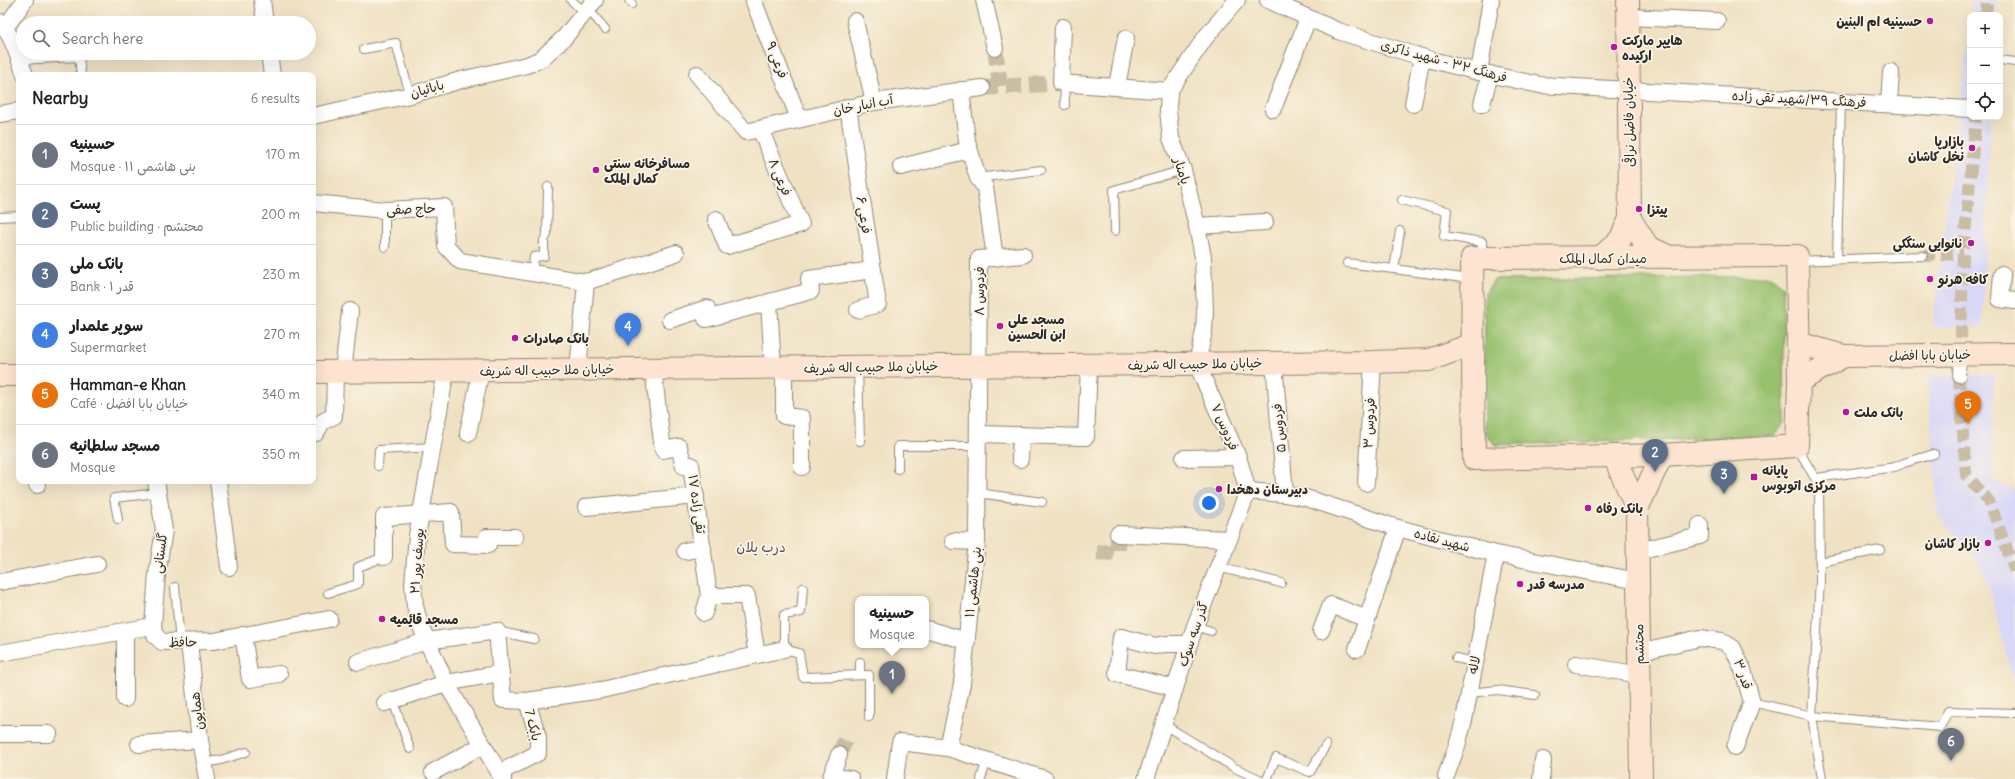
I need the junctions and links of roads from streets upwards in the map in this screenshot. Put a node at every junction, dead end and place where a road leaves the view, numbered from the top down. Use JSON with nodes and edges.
{"nodes":[{"id":1,"x":25,"y":0,"type":"edge"},
{"id":2,"x":262,"y":0,"type":"edge"},
{"id":3,"x":984,"y":0,"type":"edge"},
{"id":4,"x":1237,"y":0,"type":"edge"},
{"id":5,"x":1268,"y":0,"type":"edge"},
{"id":6,"x":1491,"y":0,"type":"edge"},
{"id":7,"x":754,"y":2,"type":"dead end"},
{"id":8,"x":589,"y":8,"type":"edge"},
{"id":9,"x":1628,"y":9,"type":"edge"},
{"id":10,"x":264,"y":16,"type":"edge"},
{"id":11,"x":1308,"y":18,"type":"junction"},
{"id":12,"x":855,"y":21,"type":"dead end"},
{"id":13,"x":1717,"y":21,"type":"dead end"},
{"id":14,"x":3,"y":25,"type":"edge"},
{"id":15,"x":1063,"y":27,"type":"dead end"},
{"id":16,"x":1126,"y":38,"type":"dead end"},
{"id":17,"x":995,"y":48,"type":"tunnel mouth"},
{"id":18,"x":16,"y":53,"type":"edge"},
{"id":19,"x":1422,"y":57,"type":"junction"},
{"id":20,"x":19,"y":60,"type":"edge"},
{"id":21,"x":270,"y":60,"type":"edge"},
{"id":22,"x":24,"y":72,"type":"edge"},
{"id":23,"x":272,"y":72,"type":"edge"},
{"id":24,"x":1890,"y":72,"type":"dead end"},
{"id":25,"x":1485,"y":73,"type":"junction"},
{"id":26,"x":697,"y":74,"type":"dead end"},
{"id":27,"x":1117,"y":86,"type":"junction"},
{"id":28,"x":982,"y":88,"type":"tunnel mouth"},
{"id":29,"x":1628,"y":89,"type":"junction"},
{"id":30,"x":961,"y":90,"type":"junction"},
{"id":31,"x":1169,"y":91,"type":"junction"},
{"id":32,"x":874,"y":102,"type":"junction"},
{"id":33,"x":1413,"y":104,"type":"dead end"},
{"id":34,"x":1482,"y":104,"type":"dead end"},
{"id":35,"x":1889,"y":104,"type":"junction"},
{"id":36,"x":848,"y":107,"type":"junction"},
{"id":37,"x":1273,"y":109,"type":"dead end"},
{"id":38,"x":1967,"y":109,"type":"edge"},
{"id":39,"x":16,"y":111,"type":"edge"},
{"id":40,"x":0,"y":114,"type":"edge"},
{"id":41,"x":316,"y":115,"type":"edge"},
{"id":42,"x":799,"y":119,"type":"junction"},
{"id":43,"x":753,"y":130,"type":"junction"},
{"id":44,"x":969,"y":150,"type":"junction"},
{"id":45,"x":901,"y":167,"type":"dead end"},
{"id":46,"x":316,"y":203,"type":"edge"},
{"id":47,"x":716,"y":219,"type":"dead end"},
{"id":48,"x":1630,"y":219,"type":"junction"},
{"id":49,"x":1264,"y":222,"type":"dead end"},
{"id":50,"x":1197,"y":226,"type":"junction"},
{"id":51,"x":676,"y":253,"type":"dead end"},
{"id":52,"x":1023,"y":255,"type":"dead end"},
{"id":53,"x":1670,"y":257,"type":"junction"},
{"id":54,"x":995,"y":258,"type":"junction"},
{"id":55,"x":1600,"y":258,"type":"junction"},
{"id":56,"x":873,"y":270,"type":"junction"},
{"id":57,"x":2002,"y":274,"type":"dead end"},
{"id":58,"x":586,"y":282,"type":"junction"},
{"id":59,"x":2015,"y":301,"type":"edge"},
{"id":60,"x":769,"y":302,"type":"junction"},
{"id":61,"x":858,"y":310,"type":"dead end"},
{"id":62,"x":350,"y":311,"type":"dead end"},
{"id":63,"x":670,"y":320,"type":"dead end"},
{"id":64,"x":1798,"y":343,"type":"junction"},
{"id":65,"x":1473,"y":344,"type":"junction"},
{"id":66,"x":2015,"y":354,"type":"edge"},
{"id":67,"x":1960,"y":355,"type":"junction"},
{"id":68,"x":1844,"y":356,"type":"junction"},
{"id":69,"x":1430,"y":360,"type":"junction"},
{"id":70,"x":1373,"y":362,"type":"junction"},
{"id":71,"x":1274,"y":363,"type":"junction"},
{"id":72,"x":1198,"y":364,"type":"junction"},
{"id":73,"x":1090,"y":365,"type":"junction"},
{"id":74,"x":979,"y":366,"type":"junction"},
{"id":75,"x":778,"y":368,"type":"junction"},
{"id":76,"x":653,"y":369,"type":"junction"},
{"id":77,"x":578,"y":370,"type":"junction"},
{"id":78,"x":446,"y":371,"type":"junction"},
{"id":79,"x":481,"y":371,"type":"junction"},
{"id":80,"x":316,"y":372,"type":"edge"},
{"id":81,"x":339,"y":372,"type":"junction"},
{"id":82,"x":1473,"y":374,"type":"junction"},
{"id":83,"x":0,"y":375,"type":"edge"},
{"id":84,"x":16,"y":375,"type":"edge"},
{"id":85,"x":1959,"y":376,"type":"tunnel mouth"},
{"id":86,"x":1799,"y":381,"type":"junction"},
{"id":87,"x":316,"y":433,"type":"edge"},
{"id":88,"x":468,"y":433,"type":"dead end"},
{"id":89,"x":1021,"y":435,"type":"junction"},
{"id":90,"x":979,"y":440,"type":"junction"},
{"id":91,"x":1662,"y":455,"type":"junction"},
{"id":92,"x":1614,"y":456,"type":"junction"},
{"id":93,"x":1238,"y":457,"type":"junction"},
{"id":94,"x":1184,"y":458,"type":"dead end"},
{"id":95,"x":1020,"y":459,"type":"dead end"},
{"id":96,"x":802,"y":467,"type":"dead end"},
{"id":97,"x":1366,"y":483,"type":"dead end"},
{"id":98,"x":218,"y":484,"type":"edge"},
{"id":99,"x":157,"y":487,"type":"edge"},
{"id":100,"x":1248,"y":491,"type":"junction"},
{"id":101,"x":1285,"y":494,"type":"junction"},
{"id":102,"x":696,"y":496,"type":"junction"},
{"id":103,"x":586,"y":507,"type":"dead end"},
{"id":104,"x":1637,"y":509,"type":"junction"},
{"id":105,"x":421,"y":512,"type":"junction"},
{"id":106,"x":1700,"y":525,"type":"dead end"},
{"id":107,"x":1398,"y":528,"type":"junction"},
{"id":108,"x":1118,"y":534,"type":"dead end"},
{"id":109,"x":515,"y":537,"type":"dead end"},
{"id":110,"x":1229,"y":539,"type":"junction"},
{"id":111,"x":953,"y":541,"type":"dead end"},
{"id":112,"x":977,"y":542,"type":"junction"},
{"id":113,"x":703,"y":548,"type":"junction"},
{"id":114,"x":685,"y":551,"type":"dead end"},
{"id":115,"x":1638,"y":551,"type":"junction"},
{"id":116,"x":1496,"y":554,"type":"junction"},
{"id":117,"x":384,"y":557,"type":"road end"},
{"id":118,"x":97,"y":564,"type":"dead end"},
{"id":119,"x":229,"y":567,"type":"dead end"},
{"id":120,"x":1638,"y":581,"type":"junction"},
{"id":121,"x":0,"y":582,"type":"edge"},
{"id":122,"x":709,"y":596,"type":"junction"},
{"id":123,"x":704,"y":613,"type":"dead end"},
{"id":124,"x":329,"y":619,"type":"dead end"},
{"id":125,"x":1367,"y":619,"type":"junction"},
{"id":126,"x":153,"y":626,"type":"junction"},
{"id":127,"x":125,"y":631,"type":"junction"},
{"id":128,"x":929,"y":631,"type":"edge"},
{"id":129,"x":1322,"y":631,"type":"dead end"},
{"id":130,"x":243,"y":635,"type":"junction"},
{"id":131,"x":427,"y":641,"type":"junction"},
{"id":132,"x":967,"y":641,"type":"junction"},
{"id":133,"x":184,"y":642,"type":"junction"},
{"id":134,"x":1189,"y":644,"type":"junction"},
{"id":135,"x":784,"y":649,"type":"road end"},
{"id":136,"x":1357,"y":649,"type":"dead end"},
{"id":137,"x":1639,"y":652,"type":"junction"},
{"id":138,"x":0,"y":653,"type":"edge"},
{"id":139,"x":757,"y":655,"type":"junction"},
{"id":140,"x":358,"y":662,"type":"dead end"},
{"id":141,"x":1576,"y":664,"type":"dead end"},
{"id":142,"x":501,"y":673,"type":"junction"},
{"id":143,"x":279,"y":674,"type":"dead end"},
{"id":144,"x":1640,"y":675,"type":"junction"},
{"id":145,"x":446,"y":683,"type":"junction"},
{"id":146,"x":1175,"y":688,"type":"junction"},
{"id":147,"x":125,"y":699,"type":"dead end"},
{"id":148,"x":527,"y":701,"type":"junction"},
{"id":149,"x":389,"y":702,"type":"road end"},
{"id":150,"x":0,"y":734,"type":"edge"},
{"id":151,"x":49,"y":734,"type":"dead end"},
{"id":152,"x":200,"y":740,"type":"junction"},
{"id":153,"x":139,"y":744,"type":"dead end"},
{"id":154,"x":483,"y":745,"type":"junction"},
{"id":155,"x":1735,"y":747,"type":"dead end"},
{"id":156,"x":948,"y":748,"type":"junction"},
{"id":157,"x":839,"y":755,"type":"tunnel mouth"},
{"id":158,"x":1543,"y":760,"type":"dead end"},
{"id":159,"x":433,"y":772,"type":"dead end"},
{"id":160,"x":501,"y":776,"type":"edge"},
{"id":161,"x":1446,"y":776,"type":"dead end"},
{"id":162,"x":831,"y":778,"type":"edge"},
{"id":163,"x":207,"y":779,"type":"edge"},
{"id":164,"x":851,"y":779,"type":"edge"},
{"id":165,"x":895,"y":779,"type":"edge"},
{"id":166,"x":1045,"y":779,"type":"edge"},
{"id":167,"x":1146,"y":779,"type":"edge"},
{"id":168,"x":1541,"y":779,"type":"edge"},
{"id":169,"x":1631,"y":779,"type":"edge"},
{"id":170,"x":1641,"y":779,"type":"edge"}],
"edges":[{"from":1,"to":14,"type":"street"},
{"from":2,"to":10,"type":"street"},
{"from":3,"to":17,"type":"street"},
{"from":4,"to":31,"type":"street"},
{"from":5,"to":11,"type":"street","name":"فرهنگ ۳۲ - شهید ذاکری"},
{"from":6,"to":25,"type":"street"},
{"from":7,"to":42,"type":"street","name":"فرعی ۹"},
{"from":8,"to":41,"type":"street","name":"بابائیان"},
{"from":9,"to":13,"type":"street"},
{"from":9,"to":29,"type":"main road","name":"خیابان فاضل نراقی"},
{"from":11,"to":19,"type":"street","name":"فرهنگ ۳۲ - شهید ذاکری"},
{"from":11,"to":37,"type":"street"},
{"from":12,"to":32,"type":"street"},
{"from":14,"to":18,"type":"street"},
{"from":15,"to":27,"type":"street"},
{"from":16,"to":27,"type":"street"},
{"from":19,"to":25,"type":"street","name":"فرهنگ ۳۲ - شهید ذاکری"},
{"from":19,"to":33,"type":"street"},
{"from":20,"to":22,"type":"street"},
{"from":21,"to":23,"type":"street"},
{"from":24,"to":35,"type":"street"},
{"from":25,"to":29,"type":"street","name":"فرهنگ ۳۲ - شهید ذاکری"},
{"from":25,"to":34,"type":"street"},
{"from":26,"to":43,"type":"street","name":"فرعی ۸"},
{"from":27,"to":31,"type":"street"},
{"from":28,"to":30,"type":"street","name":"آب انبار خان"},
{"from":29,"to":35,"type":"street","name":"فرهنگ ۳۹/شهید تقی زاده"},
{"from":29,"to":48,"type":"main road","name":"خیابان فاضل نراقی"},
{"from":30,"to":32,"type":"street","name":"آب انبار خان"},
{"from":30,"to":44,"type":"street"},
{"from":31,"to":50,"type":"street","name":"پامنار"},
{"from":32,"to":36,"type":"street","name":"آب انبار خان"},
{"from":35,"to":38,"type":"street","name":"فرهنگ ۳۹/شهید تقی زاده"},
{"from":36,"to":42,"type":"street","name":"آب انبار خان"},
{"from":36,"to":56,"type":"street","name":"فرعی ۶"},
{"from":39,"to":40,"type":"street"},
{"from":42,"to":43,"type":"street","name":"آب انبار خان"},
{"from":43,"to":47,"type":"street","name":"فرعی ۸"},
{"from":44,"to":45,"type":"street"},
{"from":44,"to":54,"type":"street"},
{"from":46,"to":58,"type":"street","name":"حاج صفی"},
{"from":48,"to":53,"type":"main road"},
{"from":48,"to":55,"type":"main road","name":"خیابان فاضل نراقی"},
{"from":49,"to":50,"type":"street"},
{"from":50,"to":72,"type":"street","name":"پامنار"},
{"from":51,"to":58,"type":"street"},
{"from":52,"to":54,"type":"street","name":"فردوس ۸"},
{"from":53,"to":55,"type":"main road","name":"میدان کمال الملک"},
{"from":53,"to":64,"type":"main road","name":"میدان کمال الملک"},
{"from":54,"to":74,"type":"street","name":"فردوس ۸"},
{"from":55,"to":65,"type":"main road","name":"میدان کمال الملک"},
{"from":56,"to":60,"type":"street"},
{"from":56,"to":61,"type":"street","name":"فرعی ۶"},
{"from":57,"to":59,"type":"street"},
{"from":58,"to":77,"type":"street"},
{"from":60,"to":63,"type":"street"},
{"from":60,"to":75,"type":"street"},
{"from":62,"to":81,"type":"street"},
{"from":64,"to":68,"type":"main road","name":"خیابان بابا افضل"},
{"from":64,"to":86,"type":"main road"},
{"from":65,"to":69,"type":"main road","name":"خیابان ملا حبیب اله شریف"},
{"from":65,"to":82,"type":"main road"},
{"from":66,"to":67,"type":"main road","name":"خیابان بابا افضل"},
{"from":67,"to":68,"type":"main road","name":"خیابان بابا افضل"},
{"from":67,"to":85,"type":"street"},
{"from":68,"to":86,"type":"main road","name":"خیابان بابا افضل"},
{"from":69,"to":70,"type":"main road","name":"خیابان ملا حبیب اله شریف"},
{"from":69,"to":82,"type":"main road","name":"خیابان ملا حبیب اله شریف"},
{"from":70,"to":71,"type":"main road","name":"خیابان ملا حبیب اله شریف"},
{"from":70,"to":97,"type":"street","name":"فردوس ۳"},
{"from":71,"to":72,"type":"main road","name":"خیابان ملا حبیب اله شریف"},
{"from":71,"to":101,"type":"street","name":"فردوس ۵"},
{"from":72,"to":73,"type":"main road","name":"خیابان ملا حبیب اله شریف"},
{"from":72,"to":93,"type":"street","name":"فردوس ۷"},
{"from":73,"to":74,"type":"main road","name":"خیابان ملا حبیب اله شریف"},
{"from":73,"to":89,"type":"street"},
{"from":74,"to":75,"type":"main road","name":"خیابان ملا حبیب اله شریف"},
{"from":74,"to":90,"type":"street","name":"بنی هاشمی ۱۱"},
{"from":75,"to":76,"type":"main road","name":"خیابان ملا حبیب اله شریف"},
{"from":75,"to":96,"type":"street"},
{"from":76,"to":77,"type":"main road","name":"خیابان ملا حبیب اله شریف"},
{"from":76,"to":102,"type":"street","name":"تقی زاده ۱۷"},
{"from":77,"to":79,"type":"main road","name":"خیابان ملا حبیب اله شریف"},
{"from":78,"to":79,"type":"main road","name":"خیابان ملا حبیب اله شریف"},
{"from":78,"to":81,"type":"main road","name":"خیابان ملا حبیب اله شریف"},
{"from":78,"to":105,"type":"street","name":"یوسف پور ۲۱"},
{"from":79,"to":88,"type":"street"},
{"from":80,"to":81,"type":"main road","name":"خیابان ملا حبیب اله شریف"},
{"from":81,"to":87,"type":"street"},
{"from":82,"to":92,"type":"main road"},
{"from":83,"to":84,"type":"main road"},
{"from":86,"to":91,"type":"main road"},
{"from":89,"to":90,"type":"street"},
{"from":89,"to":95,"type":"street"},
{"from":90,"to":112,"type":"street","name":"بنی هاشمی ۱۱"},
{"from":91,"to":92,"type":"main road"},
{"from":91,"to":104,"type":"main road","name":"محتشم"},
{"from":92,"to":104,"type":"main road","name":"محتشم"},
{"from":93,"to":94,"type":"street"},
{"from":93,"to":100,"type":"street","name":"فردوس ۷"},
{"from":98,"to":119,"type":"street"},
{"from":99,"to":126,"type":"street","name":"گلستانی"},
{"from":100,"to":101,"type":"street","name":"شهید نقاده"},
{"from":100,"to":110,"type":"street","name":"گذر سه سوک"},
{"from":101,"to":107,"type":"street","name":"شهید نقاده"},
{"from":102,"to":103,"type":"street"},
{"from":102,"to":113,"type":"street","name":"تقی زاده ۱۷"},
{"from":104,"to":115,"type":"main road","name":"محتشم"},
{"from":105,"to":109,"type":"street"},
{"from":105,"to":117,"type":"street"},
{"from":105,"to":131,"type":"street","name":"یوسف پور ۲۱"},
{"from":106,"to":115,"type":"street"},
{"from":107,"to":116,"type":"street","name":"شهید نقاده"},
{"from":107,"to":125,"type":"street"},
{"from":108,"to":110,"type":"street"},
{"from":110,"to":134,"type":"street","name":"گذر سه سوک"},
{"from":111,"to":112,"type":"street"},
{"from":112,"to":132,"type":"street","name":"بنی هاشمی ۱۱"},
{"from":113,"to":114,"type":"street"},
{"from":113,"to":122,"type":"street","name":"تقی زاده ۱۷"},
{"from":115,"to":120,"type":"main road","name":"محتشم"},
{"from":116,"to":120,"type":"street","name":"شهید نقاده"},
{"from":116,"to":161,"type":"street","name":"لاله"},
{"from":118,"to":121,"type":"street"},
{"from":120,"to":137,"type":"main road","name":"محتشم"},
{"from":122,"to":123,"type":"street"},
{"from":122,"to":139,"type":"street"},
{"from":124,"to":130,"type":"street","name":"حافظ"},
{"from":125,"to":129,"type":"street"},
{"from":125,"to":136,"type":"street"},
{"from":126,"to":127,"type":"street","name":"حافظ"},
{"from":126,"to":133,"type":"street","name":"حافظ"},
{"from":127,"to":138,"type":"street","name":"حافظ"},
{"from":127,"to":147,"type":"street"},
{"from":128,"to":132,"type":"street"},
{"from":130,"to":133,"type":"street","name":"حافظ"},
{"from":130,"to":143,"type":"street"},
{"from":131,"to":140,"type":"street"},
{"from":131,"to":142,"type":"street"},
{"from":131,"to":145,"type":"street","name":"یوسف پور ۲۱"},
{"from":132,"to":156,"type":"street","name":"بنی هاشمی ۱۱"},
{"from":133,"to":152,"type":"street","name":"همایون"},
{"from":134,"to":146,"type":"street","name":"گذر سه سوک"},
{"from":134,"to":146,"type":"street"},
{"from":135,"to":139,"type":"street"},
{"from":137,"to":144,"type":"main road","name":"محتشم"},
{"from":137,"to":155,"type":"street","name":"قدر ۳"},
{"from":139,"to":148,"type":"street"},
{"from":141,"to":144,"type":"street"},
{"from":142,"to":145,"type":"street"},
{"from":142,"to":148,"type":"street"},
{"from":144,"to":170,"type":"main road","name":"محتشم"},
{"from":145,"to":149,"type":"street"},
{"from":145,"to":154,"type":"street","name":"یوسف پور ۲۱"},
{"from":146,"to":167,"type":"street","name":"گذر سه سوک"},
{"from":148,"to":160,"type":"street","name":"بابک 7"},
{"from":150,"to":151,"type":"street"},
{"from":152,"to":153,"type":"street"},
{"from":152,"to":163,"type":"street","name":"همایون"},
{"from":154,"to":159,"type":"street"},
{"from":154,"to":160,"type":"street","name":"یوسف پور ۲۱"},
{"from":156,"to":165,"type":"street"},
{"from":156,"to":166,"type":"street"},
{"from":157,"to":162,"type":"street"},
{"from":158,"to":168,"type":"street"},
{"from":162,"to":164,"type":"street"},
{"from":169,"to":170,"type":"street"}]}
